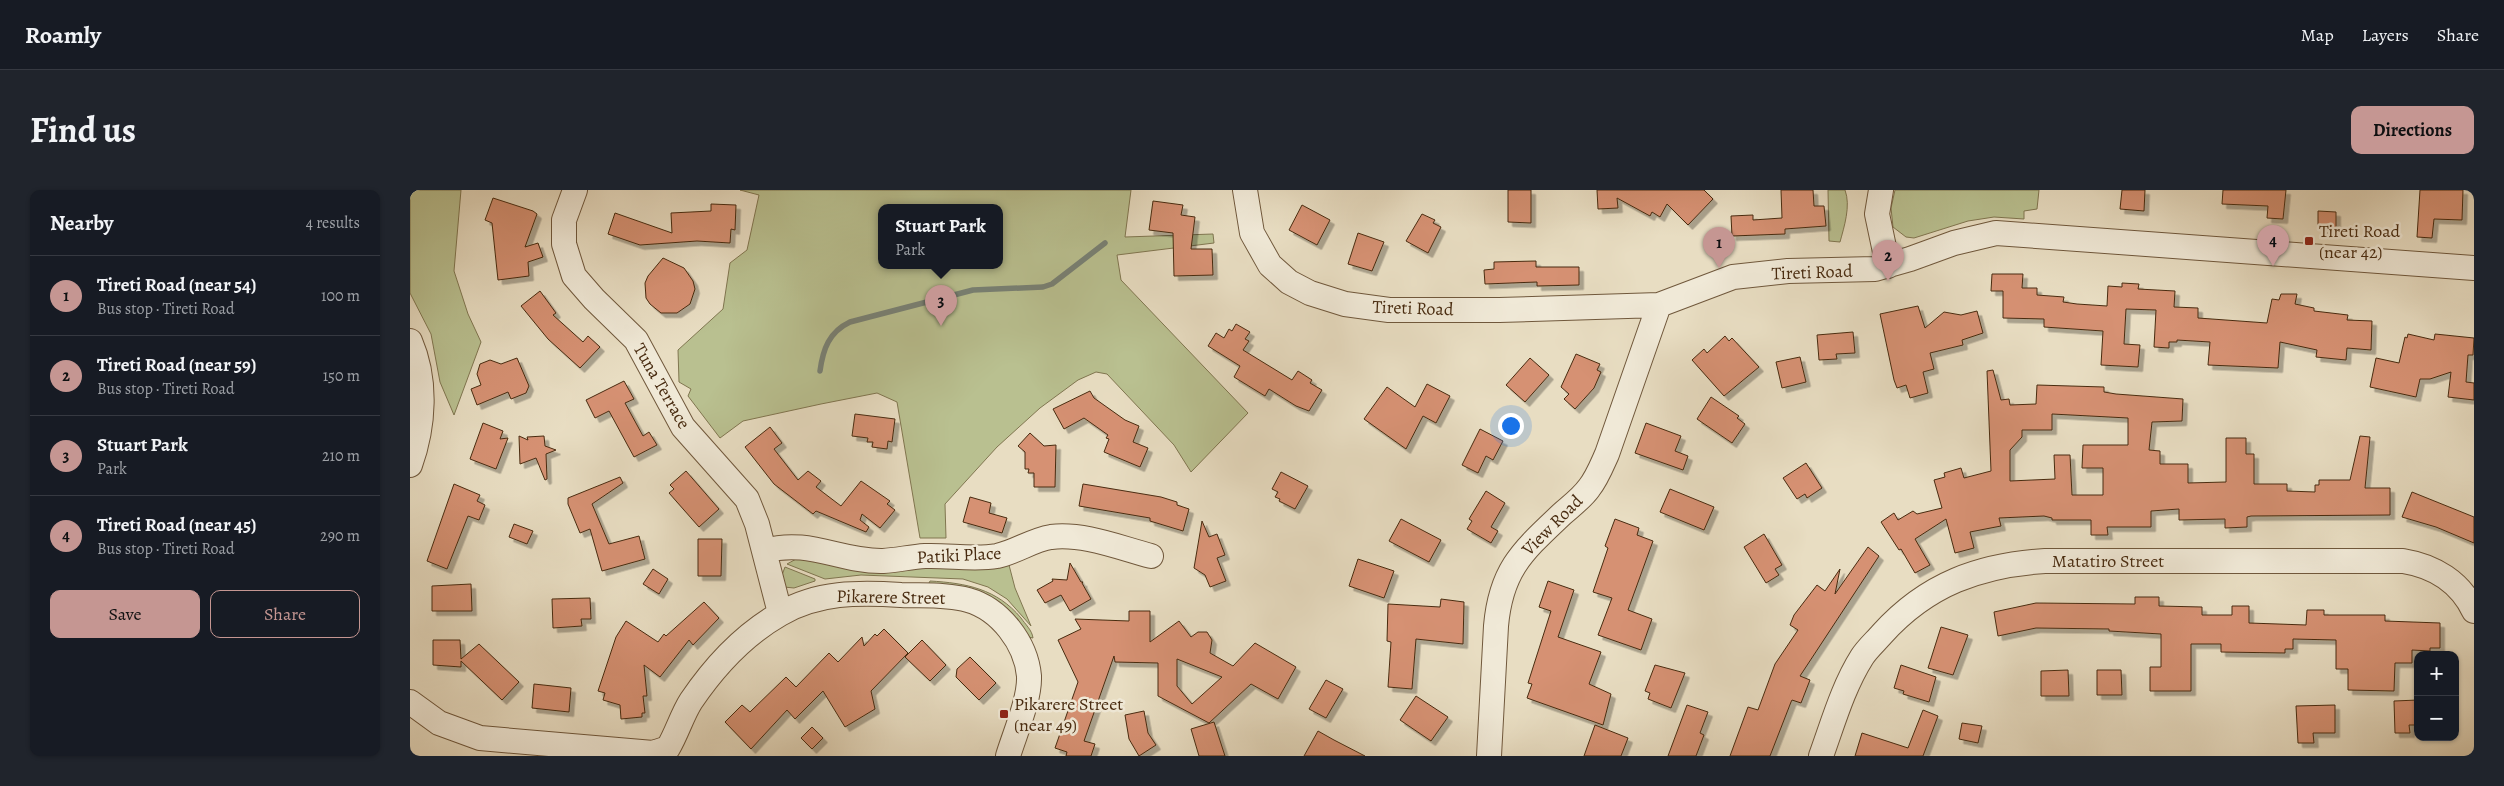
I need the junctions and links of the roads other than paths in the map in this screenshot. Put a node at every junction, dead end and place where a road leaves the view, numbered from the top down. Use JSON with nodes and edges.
{"nodes":[{"id":1,"x":575,"y":190,"type":"edge"},
{"id":2,"x":1245,"y":190,"type":"edge"},
{"id":3,"x":1880,"y":190,"type":"edge"},
{"id":4,"x":1888,"y":266,"type":"junction"},
{"id":5,"x":2474,"y":268,"type":"edge"},
{"id":6,"x":1659,"y":305,"type":"junction"},
{"id":7,"x":410,"y":341,"type":"edge"},
{"id":8,"x":410,"y":465,"type":"edge"},
{"id":9,"x":764,"y":551,"type":"junction"},
{"id":10,"x":1151,"y":556,"type":"dead end"},
{"id":11,"x":2474,"y":611,"type":"edge"},
{"id":12,"x":780,"y":613,"type":"junction"},
{"id":13,"x":410,"y":702,"type":"edge"},
{"id":14,"x":669,"y":752,"type":"edge"},
{"id":15,"x":1008,"y":756,"type":"edge"},
{"id":16,"x":1489,"y":756,"type":"edge"},
{"id":17,"x":1821,"y":756,"type":"edge"}],
"edges":[{"from":1,"to":9,"type":"street","name":"Tuna Terrace"},
{"from":2,"to":6,"type":"street","name":"Tireti Road"},
{"from":3,"to":4,"type":"street"},
{"from":4,"to":5,"type":"street","name":"Tireti Road"},
{"from":4,"to":6,"type":"street","name":"Tireti Road"},
{"from":6,"to":16,"type":"street","name":"View Road"},
{"from":7,"to":8,"type":"street"},
{"from":9,"to":10,"type":"street","name":"Patiki Place"},
{"from":9,"to":12,"type":"street","name":"Tuna Terrace"},
{"from":11,"to":17,"type":"street","name":"Matatiro Street"},
{"from":12,"to":14,"type":"street","name":"Pikarere Street"},
{"from":12,"to":15,"type":"street","name":"Pikarere Street"},
{"from":13,"to":14,"type":"street","name":"Pikarere Street"}]}
